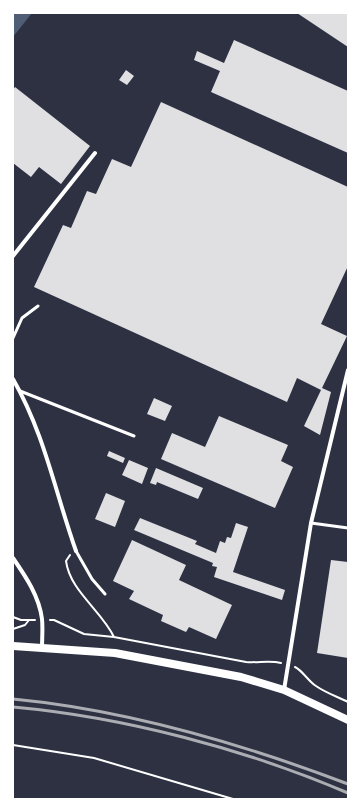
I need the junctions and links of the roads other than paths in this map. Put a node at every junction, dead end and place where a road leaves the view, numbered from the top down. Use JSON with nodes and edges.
{"nodes":[{"id":1,"x":95,"y":153,"type":"dead end"},
{"id":2,"x":13,"y":256,"type":"edge"},
{"id":3,"x":38,"y":306,"type":"dead end"},
{"id":4,"x":13,"y":338,"type":"edge"},
{"id":5,"x":348,"y":370,"type":"edge"},
{"id":6,"x":13,"y":379,"type":"edge"},
{"id":7,"x":20,"y":391,"type":"junction"},
{"id":8,"x":134,"y":436,"type":"dead end"},
{"id":9,"x":311,"y":523,"type":"junction"},
{"id":10,"x":348,"y":528,"type":"edge"},
{"id":11,"x":76,"y":551,"type":"joint"},
{"id":12,"x":13,"y":558,"type":"edge"},
{"id":13,"x":105,"y":594,"type":"dead end"},
{"id":14,"x":13,"y":646,"type":"edge"},
{"id":15,"x":42,"y":648,"type":"junction"},
{"id":16,"x":284,"y":690,"type":"junction"},
{"id":17,"x":348,"y":720,"type":"edge"}],
"edges":[{"from":1,"to":2,"type":"street"},
{"from":3,"to":4,"type":"lane"},
{"from":5,"to":9,"type":"street"},
{"from":6,"to":7,"type":"street"},
{"from":7,"to":8,"type":"lane"},
{"from":7,"to":11,"type":"street"},
{"from":9,"to":10,"type":"lane"},
{"from":9,"to":16,"type":"street"},
{"from":11,"to":13,"type":"lane"},
{"from":12,"to":15,"type":"street"},
{"from":14,"to":15,"type":"main road"},
{"from":15,"to":16,"type":"main road"},
{"from":16,"to":17,"type":"main road"}]}
